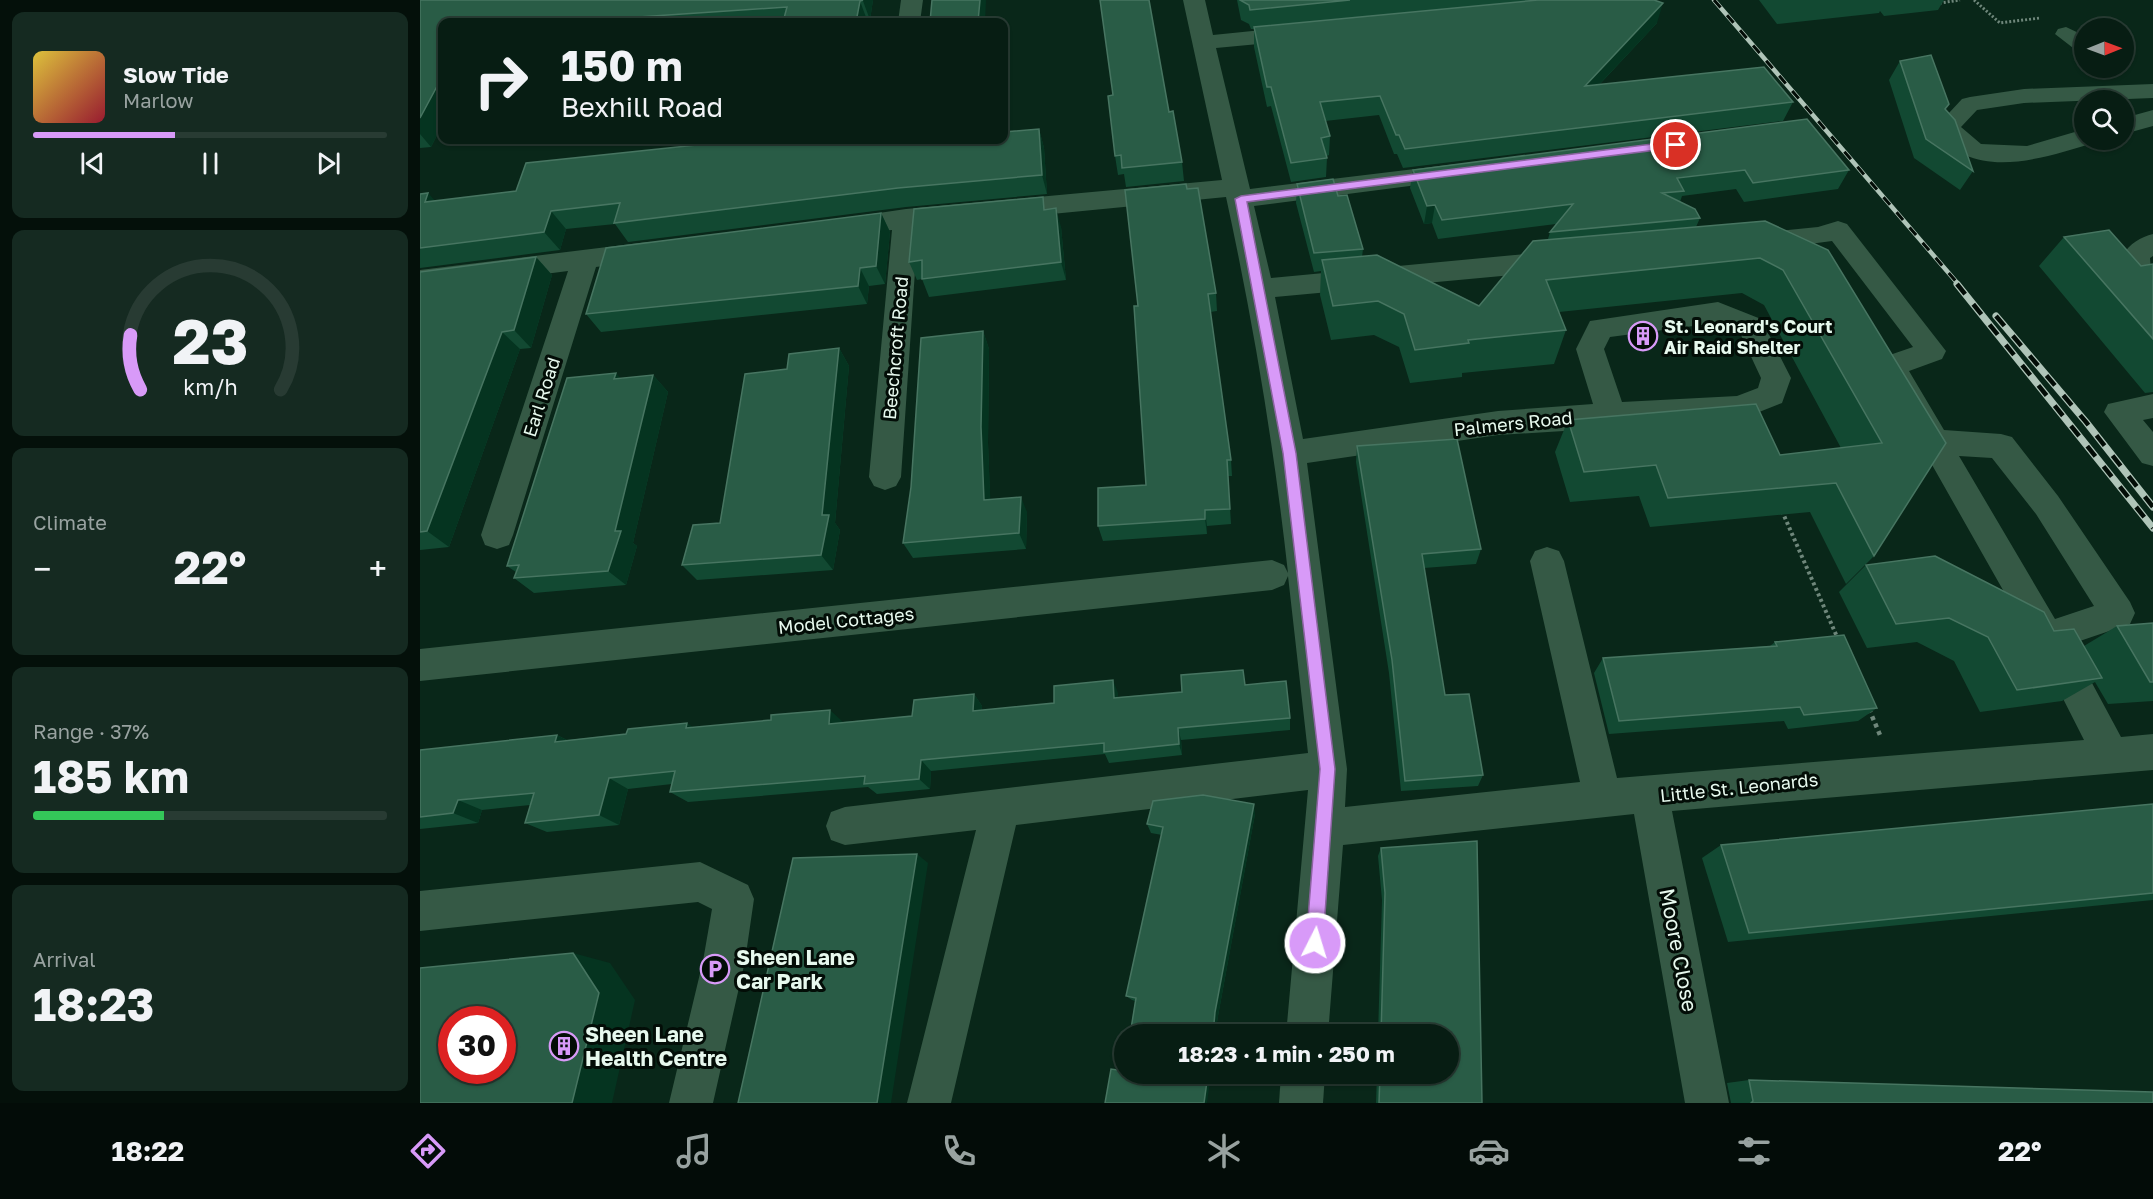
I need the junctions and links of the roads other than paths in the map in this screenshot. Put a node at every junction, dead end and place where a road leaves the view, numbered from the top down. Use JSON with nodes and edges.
{"nodes":[{"id":1,"x":912,"y":0,"type":"edge"},
{"id":2,"x":1194,"y":0,"type":"edge"},
{"id":3,"x":910,"y":18,"type":"edge"},
{"id":4,"x":1319,"y":31,"type":"edge"},
{"id":5,"x":2066,"y":33,"type":"road end"},
{"id":6,"x":2074,"y":38,"type":"edge"},
{"id":7,"x":1203,"y":43,"type":"junction"},
{"id":8,"x":2133,"y":78,"type":"edge"},
{"id":9,"x":2153,"y":91,"type":"edge"},
{"id":10,"x":2134,"y":92,"type":"edge"},
{"id":11,"x":2074,"y":94,"type":"edge"},
{"id":12,"x":2153,"y":118,"type":"edge"},
{"id":13,"x":2134,"y":123,"type":"edge"},
{"id":14,"x":2074,"y":140,"type":"edge"},
{"id":15,"x":1475,"y":170,"type":"edge"},
{"id":16,"x":1239,"y":193,"type":"junction"},
{"id":17,"x":906,"y":218,"type":"junction"},
{"id":18,"x":814,"y":230,"type":"edge"},
{"id":19,"x":1737,"y":244,"type":"edge"},
{"id":20,"x":676,"y":247,"type":"edge"},
{"id":21,"x":2144,"y":249,"type":"edge"},
{"id":22,"x":1582,"y":258,"type":"edge"},
{"id":23,"x":585,"y":259,"type":"junction"},
{"id":24,"x":420,"y":280,"type":"edge"},
{"id":25,"x":2153,"y":288,"type":"edge"},
{"id":26,"x":1260,"y":289,"type":"junction"},
{"id":27,"x":2153,"y":406,"type":"edge"},
{"id":28,"x":1611,"y":414,"type":"junction"},
{"id":29,"x":1933,"y":442,"type":"junction"},
{"id":30,"x":1290,"y":453,"type":"junction"},
{"id":31,"x":2153,"y":454,"type":"edge"},
{"id":32,"x":885,"y":477,"type":"dead end"},
{"id":33,"x":497,"y":535,"type":"dead end"},
{"id":34,"x":1547,"y":561,"type":"dead end"},
{"id":35,"x":1272,"y":575,"type":"dead end"},
{"id":36,"x":2047,"y":637,"type":"junction"},
{"id":37,"x":420,"y":664,"type":"edge"},
{"id":38,"x":2153,"y":752,"type":"edge"},
{"id":39,"x":2111,"y":755,"type":"junction"},
{"id":40,"x":1328,"y":769,"type":"junction"},
{"id":41,"x":1650,"y":796,"type":"junction"},
{"id":42,"x":1604,"y":798,"type":"junction"},
{"id":43,"x":1001,"y":806,"type":"junction"},
{"id":44,"x":845,"y":826,"type":"dead end"},
{"id":45,"x":1325,"y":828,"type":"junction"},
{"id":46,"x":420,"y":911,"type":"edge"},
{"id":47,"x":1308,"y":1024,"type":"edge"},
{"id":48,"x":1302,"y":1084,"type":"edge"},
{"id":49,"x":691,"y":1103,"type":"edge"},
{"id":50,"x":929,"y":1103,"type":"edge"},
{"id":51,"x":1301,"y":1103,"type":"edge"},
{"id":52,"x":1707,"y":1103,"type":"edge"}],
"edges":[{"from":1,"to":3,"type":"street"},
{"from":2,"to":7,"type":"street"},
{"from":4,"to":7,"type":"street"},
{"from":5,"to":6,"type":"street"},
{"from":7,"to":16,"type":"street"},
{"from":8,"to":9,"type":"street"},
{"from":9,"to":10,"type":"street"},
{"from":11,"to":14,"type":"street"},
{"from":12,"to":13,"type":"street"},
{"from":15,"to":16,"type":"street"},
{"from":16,"to":17,"type":"street"},
{"from":16,"to":26,"type":"street"},
{"from":17,"to":18,"type":"street"},
{"from":17,"to":32,"type":"street","name":"Beechcroft Road"},
{"from":19,"to":29,"type":"street"},
{"from":20,"to":23,"type":"street"},
{"from":21,"to":25,"type":"street"},
{"from":22,"to":26,"type":"street"},
{"from":23,"to":24,"type":"street"},
{"from":23,"to":33,"type":"street","name":"Earl Road"},
{"from":26,"to":30,"type":"street"},
{"from":27,"to":31,"type":"street"},
{"from":28,"to":28,"type":"street","name":"Palmers Road"},
{"from":28,"to":30,"type":"street","name":"Palmers Road"},
{"from":29,"to":36,"type":"street"},
{"from":29,"to":36,"type":"street"},
{"from":30,"to":40,"type":"street"},
{"from":34,"to":42,"type":"street"},
{"from":35,"to":37,"type":"street","name":"Model Cottages"},
{"from":36,"to":39,"type":"street"},
{"from":38,"to":39,"type":"street","name":"Little St. Leonards"},
{"from":39,"to":41,"type":"street","name":"Little St. Leonards"},
{"from":40,"to":43,"type":"street"},
{"from":40,"to":45,"type":"street"},
{"from":41,"to":42,"type":"street","name":"Little St. Leonards"},
{"from":41,"to":52,"type":"street","name":"Moore Close"},
{"from":42,"to":45,"type":"street","name":"Little St. Leonards"},
{"from":43,"to":44,"type":"street"},
{"from":43,"to":50,"type":"street"},
{"from":45,"to":47,"type":"street"},
{"from":46,"to":49,"type":"street"},
{"from":48,"to":51,"type":"street"}]}
